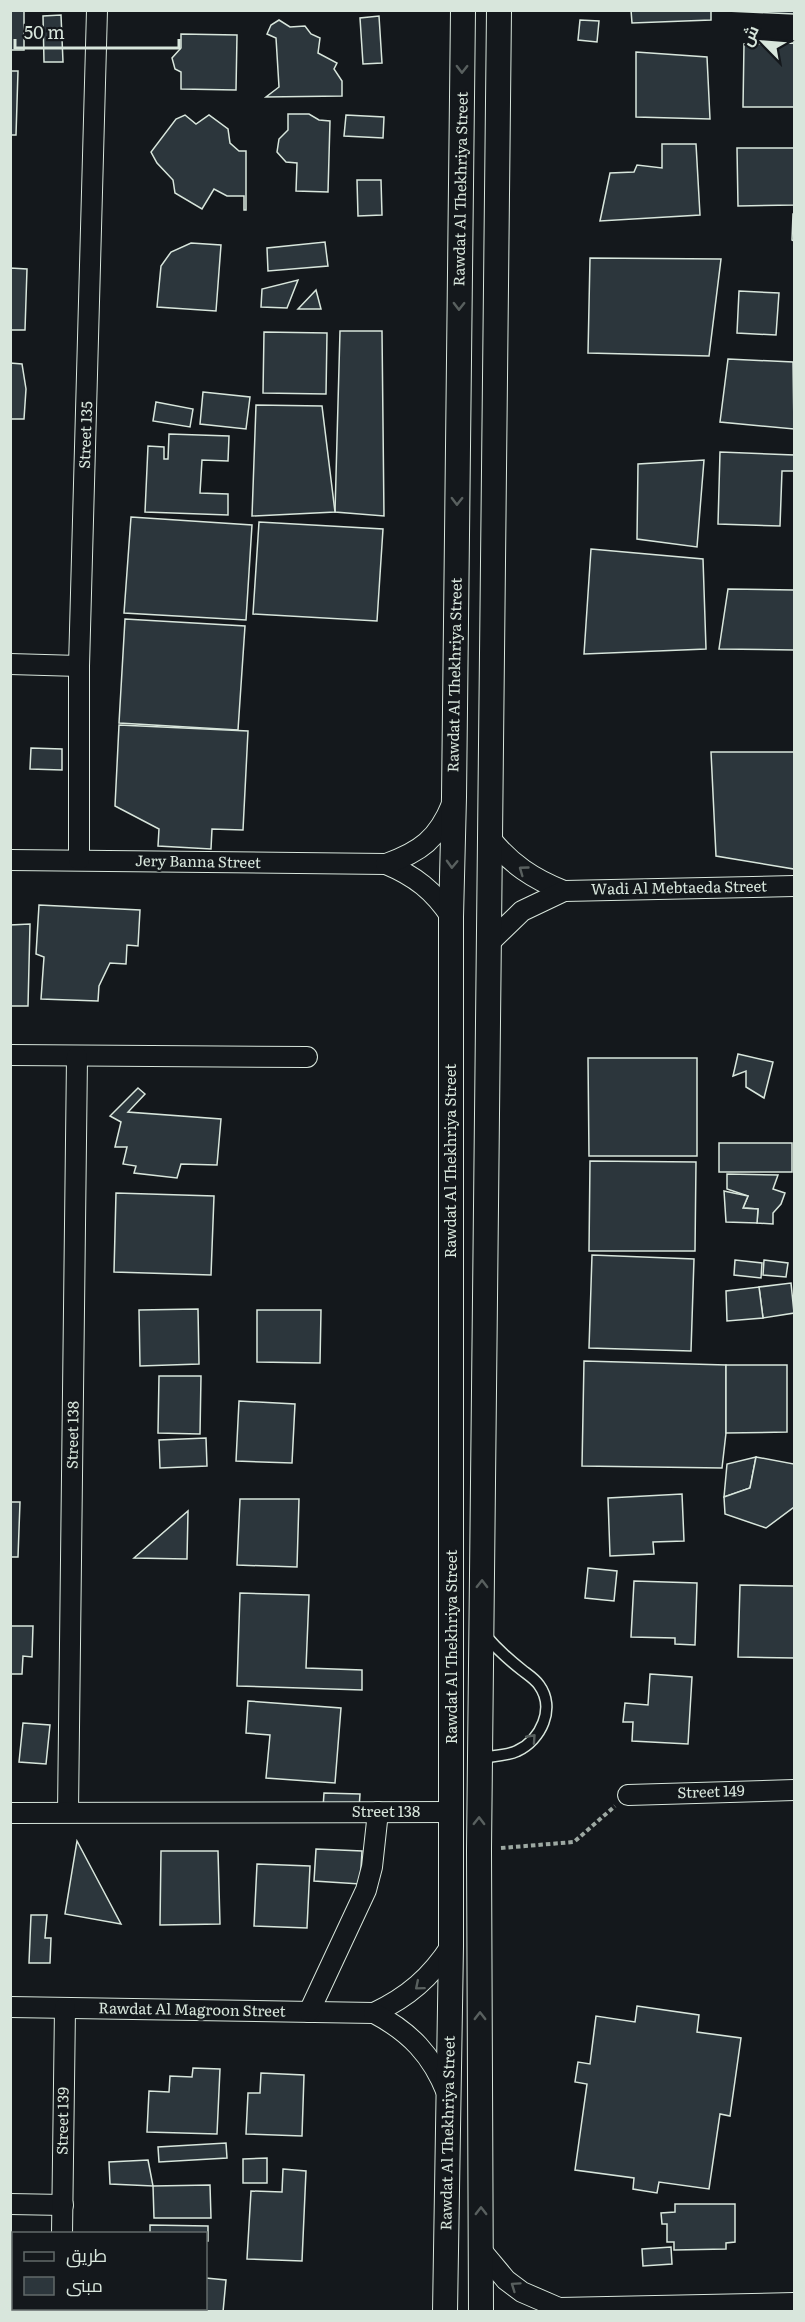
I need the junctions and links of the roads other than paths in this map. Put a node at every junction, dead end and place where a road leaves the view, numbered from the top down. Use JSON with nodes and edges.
{"nodes":[{"id":1,"x":97,"y":10,"type":"edge"},
{"id":2,"x":463,"y":10,"type":"edge"},
{"id":3,"x":499,"y":10,"type":"edge"},
{"id":4,"x":10,"y":664,"type":"edge"},
{"id":5,"x":79,"y":666,"type":"junction"},
{"id":6,"x":454,"y":798,"type":"junction"},
{"id":7,"x":490,"y":838,"type":"junction"},
{"id":8,"x":10,"y":860,"type":"edge"},
{"id":9,"x":79,"y":860,"type":"junction"},
{"id":10,"x":386,"y":864,"type":"junction"},
{"id":11,"x":795,"y":886,"type":"edge"},
{"id":12,"x":564,"y":891,"type":"junction"},
{"id":13,"x":451,"y":917,"type":"junction"},
{"id":14,"x":489,"y":943,"type":"junction"},
{"id":15,"x":10,"y":1055,"type":"edge"},
{"id":16,"x":77,"y":1057,"type":"junction"},
{"id":17,"x":307,"y":1057,"type":"dead end"},
{"id":18,"x":481,"y":1630,"type":"junction"},
{"id":19,"x":480,"y":1758,"type":"junction"},
{"id":20,"x":795,"y":1790,"type":"edge"},
{"id":21,"x":628,"y":1795,"type":"road end"},
{"id":22,"x":68,"y":1812,"type":"junction"},
{"id":23,"x":378,"y":1812,"type":"junction"},
{"id":24,"x":452,"y":1812,"type":"junction"},
{"id":25,"x":10,"y":1813,"type":"edge"},
{"id":26,"x":452,"y":1946,"type":"junction"},
{"id":27,"x":10,"y":2007,"type":"edge"},
{"id":28,"x":64,"y":2008,"type":"junction"},
{"id":29,"x":309,"y":2012,"type":"junction"},
{"id":30,"x":375,"y":2013,"type":"junction"},
{"id":31,"x":448,"y":2094,"type":"junction"},
{"id":32,"x":10,"y":2204,"type":"edge"},
{"id":33,"x":63,"y":2205,"type":"junction"},
{"id":34,"x":62,"y":2232,"type":"edge"},
{"id":35,"x":482,"y":2250,"type":"junction"},
{"id":36,"x":795,"y":2303,"type":"edge"},
{"id":37,"x":556,"y":2310,"type":"edge"},
{"id":38,"x":445,"y":2312,"type":"edge"},
{"id":39,"x":481,"y":2312,"type":"edge"}],
"edges":[{"from":1,"to":5,"type":"street","name":"Street 135"},
{"from":2,"to":6,"type":"street","name":"Rawdat Al Thekhriya Street","one_way":true},
{"from":3,"to":7,"type":"street","name":"Rawdat Al Thekhriya Street"},
{"from":4,"to":5,"type":"street"},
{"from":5,"to":9,"type":"street","name":"Street 135"},
{"from":6,"to":10,"type":"street","name":"Jery Banna Street"},
{"from":6,"to":13,"type":"street","name":"Rawdat Al Thekhriya Street","one_way":true},
{"from":12,"to":7,"type":"street","name":"Wadi Al Mebtaeda Street","one_way":true},
{"from":7,"to":14,"type":"street","name":"Rawdat Al Thekhriya Street"},
{"from":8,"to":9,"type":"street","name":"Jery Banna Street"},
{"from":9,"to":10,"type":"street","name":"Jery Banna Street"},
{"from":10,"to":13,"type":"street","name":"Jery Banna Street"},
{"from":11,"to":12,"type":"street","name":"Wadi Al Mebtaeda Street"},
{"from":12,"to":14,"type":"street","name":"Wadi Al Mebtaeda Street"},
{"from":13,"to":24,"type":"street","name":"Rawdat Al Thekhriya Street"},
{"from":18,"to":14,"type":"street","name":"Rawdat Al Thekhriya Street","one_way":true},
{"from":15,"to":16,"type":"street"},
{"from":16,"to":17,"type":"street"},
{"from":16,"to":22,"type":"street","name":"Street 138"},
{"from":18,"to":19,"type":"street","name":"Rawdat Al Thekhriya Street"},
{"from":19,"to":18,"type":"lane","one_way":true},
{"from":35,"to":19,"type":"street","name":"Rawdat Al Thekhriya Street","one_way":true},
{"from":20,"to":21,"type":"street","name":"Street 149"},
{"from":22,"to":23,"type":"street","name":"Street 138"},
{"from":22,"to":25,"type":"street","name":"Street 138"},
{"from":23,"to":24,"type":"street","name":"Street 138"},
{"from":23,"to":29,"type":"street"},
{"from":24,"to":26,"type":"street","name":"Rawdat Al Thekhriya Street"},
{"from":26,"to":30,"type":"street","one_way":true},
{"from":26,"to":31,"type":"street","name":"Rawdat Al Thekhriya Street"},
{"from":27,"to":28,"type":"street","name":"Rawdat Al Magroon Street"},
{"from":28,"to":29,"type":"street","name":"Rawdat Al Magroon Street"},
{"from":28,"to":33,"type":"street","name":"Street 139"},
{"from":29,"to":30,"type":"street","name":"Rawdat Al Magroon Street"},
{"from":30,"to":31,"type":"street","name":"Rawdat Al Magroon Street"},
{"from":31,"to":38,"type":"street","name":"Rawdat Al Thekhriya Street"},
{"from":32,"to":33,"type":"street"},
{"from":33,"to":34,"type":"street","name":"Street 139"},
{"from":37,"to":35,"type":"street","one_way":true},
{"from":35,"to":39,"type":"street","name":"Rawdat Al Thekhriya Street"},
{"from":36,"to":37,"type":"street"}]}
